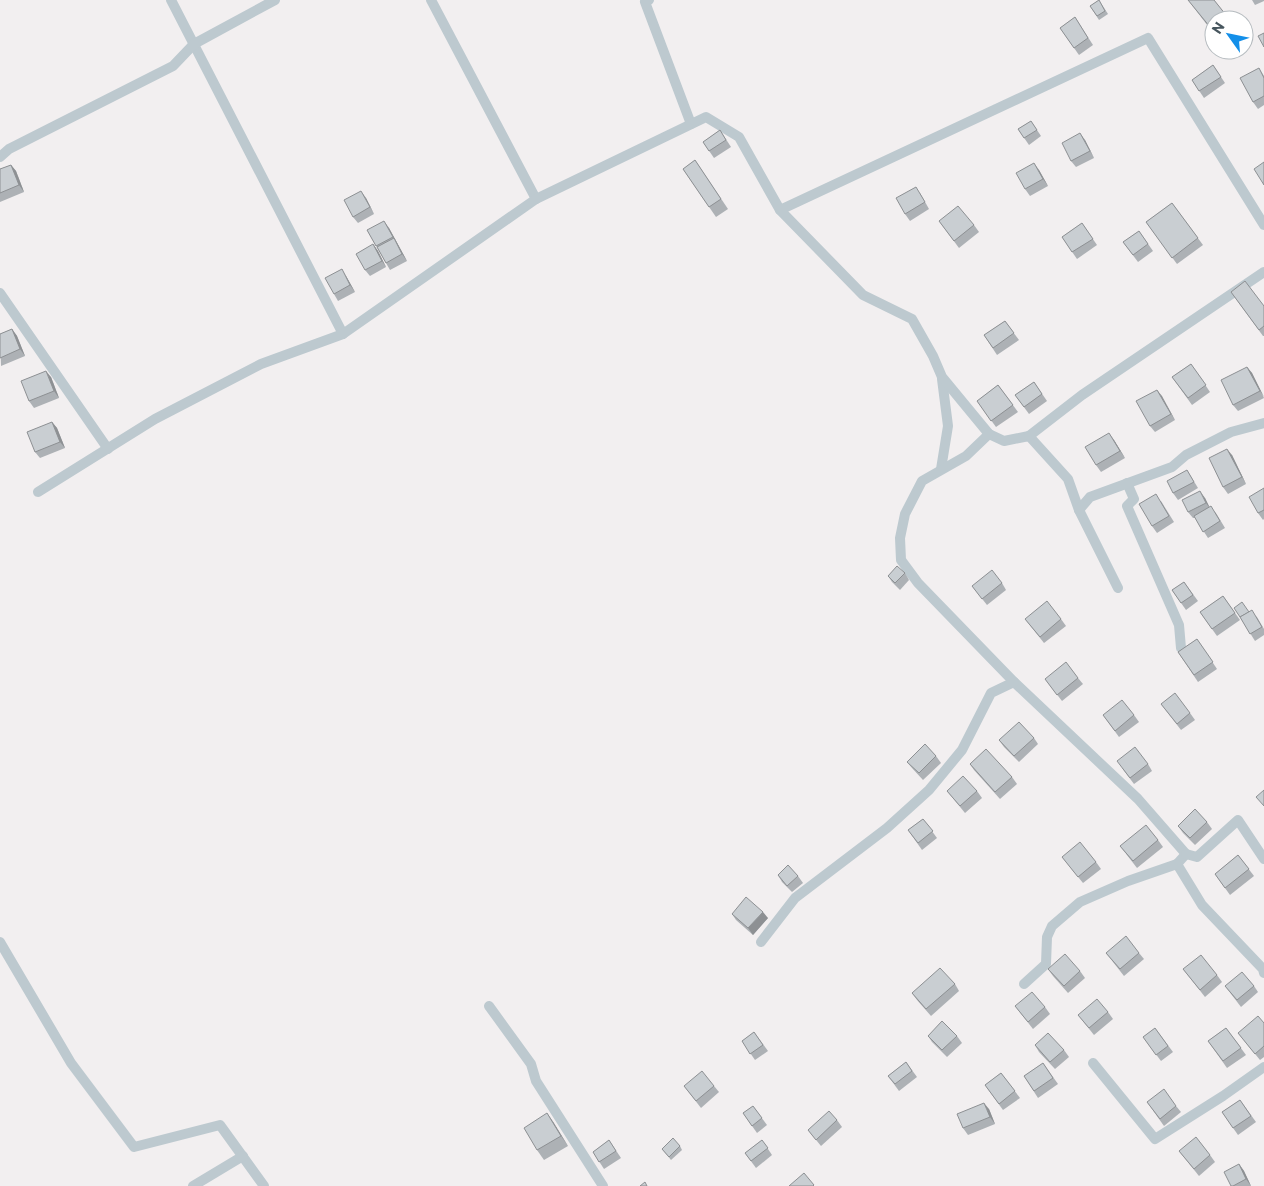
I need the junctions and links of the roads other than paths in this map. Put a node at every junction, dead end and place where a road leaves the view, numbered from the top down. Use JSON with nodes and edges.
{"nodes":[{"id":1,"x":171,"y":0,"type":"edge"},
{"id":2,"x":275,"y":0,"type":"edge"},
{"id":3,"x":430,"y":0,"type":"edge"},
{"id":4,"x":649,"y":0,"type":"edge"},
{"id":5,"x":194,"y":44,"type":"junction"},
{"id":6,"x":691,"y":124,"type":"junction"},
{"id":7,"x":0,"y":157,"type":"edge"},
{"id":8,"x":536,"y":199,"type":"junction"},
{"id":9,"x":780,"y":210,"type":"junction"},
{"id":10,"x":1264,"y":225,"type":"edge"},
{"id":11,"x":1264,"y":272,"type":"edge"},
{"id":12,"x":0,"y":293,"type":"edge"},
{"id":13,"x":343,"y":334,"type":"junction"},
{"id":14,"x":942,"y":377,"type":"junction"},
{"id":15,"x":1264,"y":423,"type":"edge"},
{"id":16,"x":988,"y":434,"type":"junction"},
{"id":17,"x":1029,"y":436,"type":"junction"},
{"id":18,"x":108,"y":449,"type":"junction"},
{"id":19,"x":941,"y":469,"type":"junction"},
{"id":20,"x":1127,"y":483,"type":"junction"},
{"id":21,"x":38,"y":492,"type":"dead end"},
{"id":22,"x":1079,"y":510,"type":"junction"},
{"id":23,"x":1118,"y":588,"type":"dead end"},
{"id":24,"x":1181,"y":648,"type":"edge"},
{"id":25,"x":1014,"y":682,"type":"junction"},
{"id":26,"x":1186,"y":854,"type":"junction"},
{"id":27,"x":1264,"y":859,"type":"edge"},
{"id":28,"x":1177,"y":864,"type":"junction"},
{"id":29,"x":0,"y":942,"type":"edge"},
{"id":30,"x":761,"y":942,"type":"dead end"},
{"id":31,"x":1264,"y":973,"type":"edge"},
{"id":32,"x":1024,"y":984,"type":"dead end"},
{"id":33,"x":488,"y":1006,"type":"dead end"},
{"id":34,"x":1093,"y":1063,"type":"dead end"},
{"id":35,"x":1264,"y":1067,"type":"edge"},
{"id":36,"x":243,"y":1156,"type":"junction"},
{"id":37,"x":194,"y":1186,"type":"edge"},
{"id":38,"x":264,"y":1186,"type":"edge"},
{"id":39,"x":604,"y":1186,"type":"edge"}],
"edges":[{"from":1,"to":5,"type":"street"},
{"from":2,"to":5,"type":"street"},
{"from":3,"to":8,"type":"street"},
{"from":4,"to":6,"type":"street"},
{"from":5,"to":7,"type":"street"},
{"from":5,"to":13,"type":"street"},
{"from":6,"to":8,"type":"street"},
{"from":6,"to":9,"type":"street"},
{"from":8,"to":13,"type":"street"},
{"from":9,"to":10,"type":"street"},
{"from":9,"to":14,"type":"street"},
{"from":11,"to":17,"type":"street"},
{"from":12,"to":18,"type":"street"},
{"from":13,"to":18,"type":"street"},
{"from":14,"to":16,"type":"street"},
{"from":14,"to":19,"type":"street"},
{"from":15,"to":20,"type":"street"},
{"from":16,"to":17,"type":"street"},
{"from":16,"to":19,"type":"street"},
{"from":17,"to":22,"type":"street"},
{"from":18,"to":21,"type":"street"},
{"from":19,"to":25,"type":"street"},
{"from":20,"to":22,"type":"street"},
{"from":20,"to":24,"type":"street"},
{"from":22,"to":23,"type":"street"},
{"from":25,"to":26,"type":"street"},
{"from":25,"to":30,"type":"street"},
{"from":26,"to":27,"type":"street"},
{"from":26,"to":28,"type":"street"},
{"from":28,"to":31,"type":"street"},
{"from":28,"to":32,"type":"street"},
{"from":29,"to":36,"type":"street"},
{"from":33,"to":39,"type":"street"},
{"from":34,"to":35,"type":"street"},
{"from":36,"to":37,"type":"street"},
{"from":36,"to":38,"type":"street"}]}
